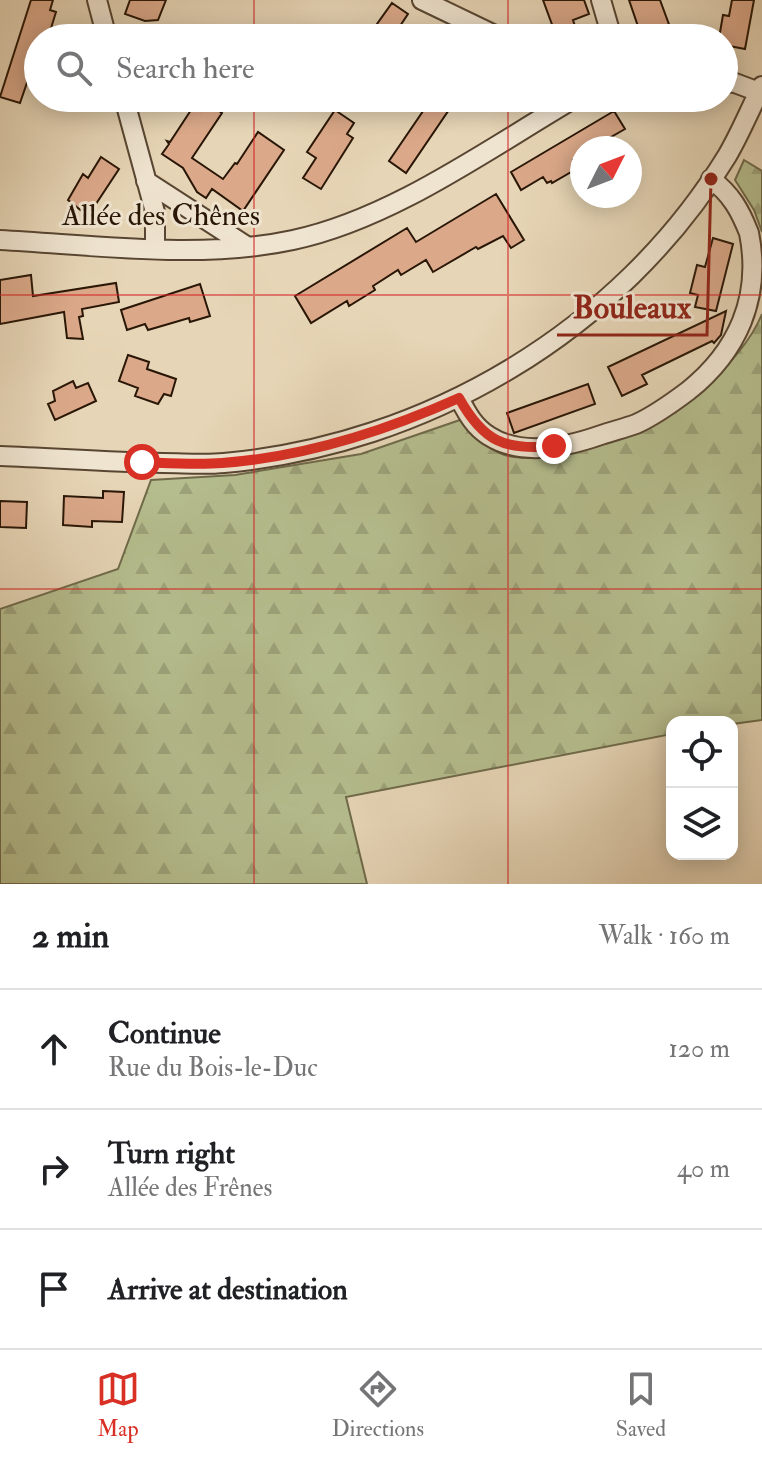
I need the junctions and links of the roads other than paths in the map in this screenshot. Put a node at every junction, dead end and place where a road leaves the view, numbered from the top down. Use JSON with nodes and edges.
{"nodes":[{"id":1,"x":97,"y":0,"type":"edge"},
{"id":2,"x":422,"y":0,"type":"edge"},
{"id":3,"x":601,"y":0,"type":"edge"},
{"id":4,"x":103,"y":24,"type":"edge"},
{"id":5,"x":472,"y":24,"type":"edge"},
{"id":6,"x":608,"y":24,"type":"edge"},
{"id":7,"x":738,"y":84,"type":"edge"},
{"id":8,"x":761,"y":89,"type":"edge"},
{"id":9,"x":128,"y":112,"type":"edge"},
{"id":10,"x":551,"y":112,"type":"edge"},
{"id":11,"x":711,"y":179,"type":"junction"},
{"id":12,"x":146,"y":181,"type":"junction"},
{"id":13,"x":0,"y":240,"type":"edge"},
{"id":14,"x":248,"y":247,"type":"junction"},
{"id":15,"x":155,"y":248,"type":"junction"},
{"id":16,"x":459,"y":398,"type":"junction"},
{"id":17,"x":0,"y":456,"type":"edge"}],
"edges":[{"from":1,"to":4,"type":"street"},
{"from":2,"to":5,"type":"street"},
{"from":3,"to":6,"type":"street"},
{"from":7,"to":8,"type":"street"},
{"from":8,"to":11,"type":"street"},
{"from":9,"to":12,"type":"street"},
{"from":10,"to":14,"type":"street","name":"Allée des Chênes"},
{"from":11,"to":16,"type":"street"},
{"from":11,"to":16,"type":"street"},
{"from":12,"to":14,"type":"street"},
{"from":12,"to":15,"type":"street"},
{"from":13,"to":15,"type":"street","name":"Allée des Chênes"},
{"from":14,"to":15,"type":"street","name":"Allée des Chênes"},
{"from":16,"to":17,"type":"street"}]}
